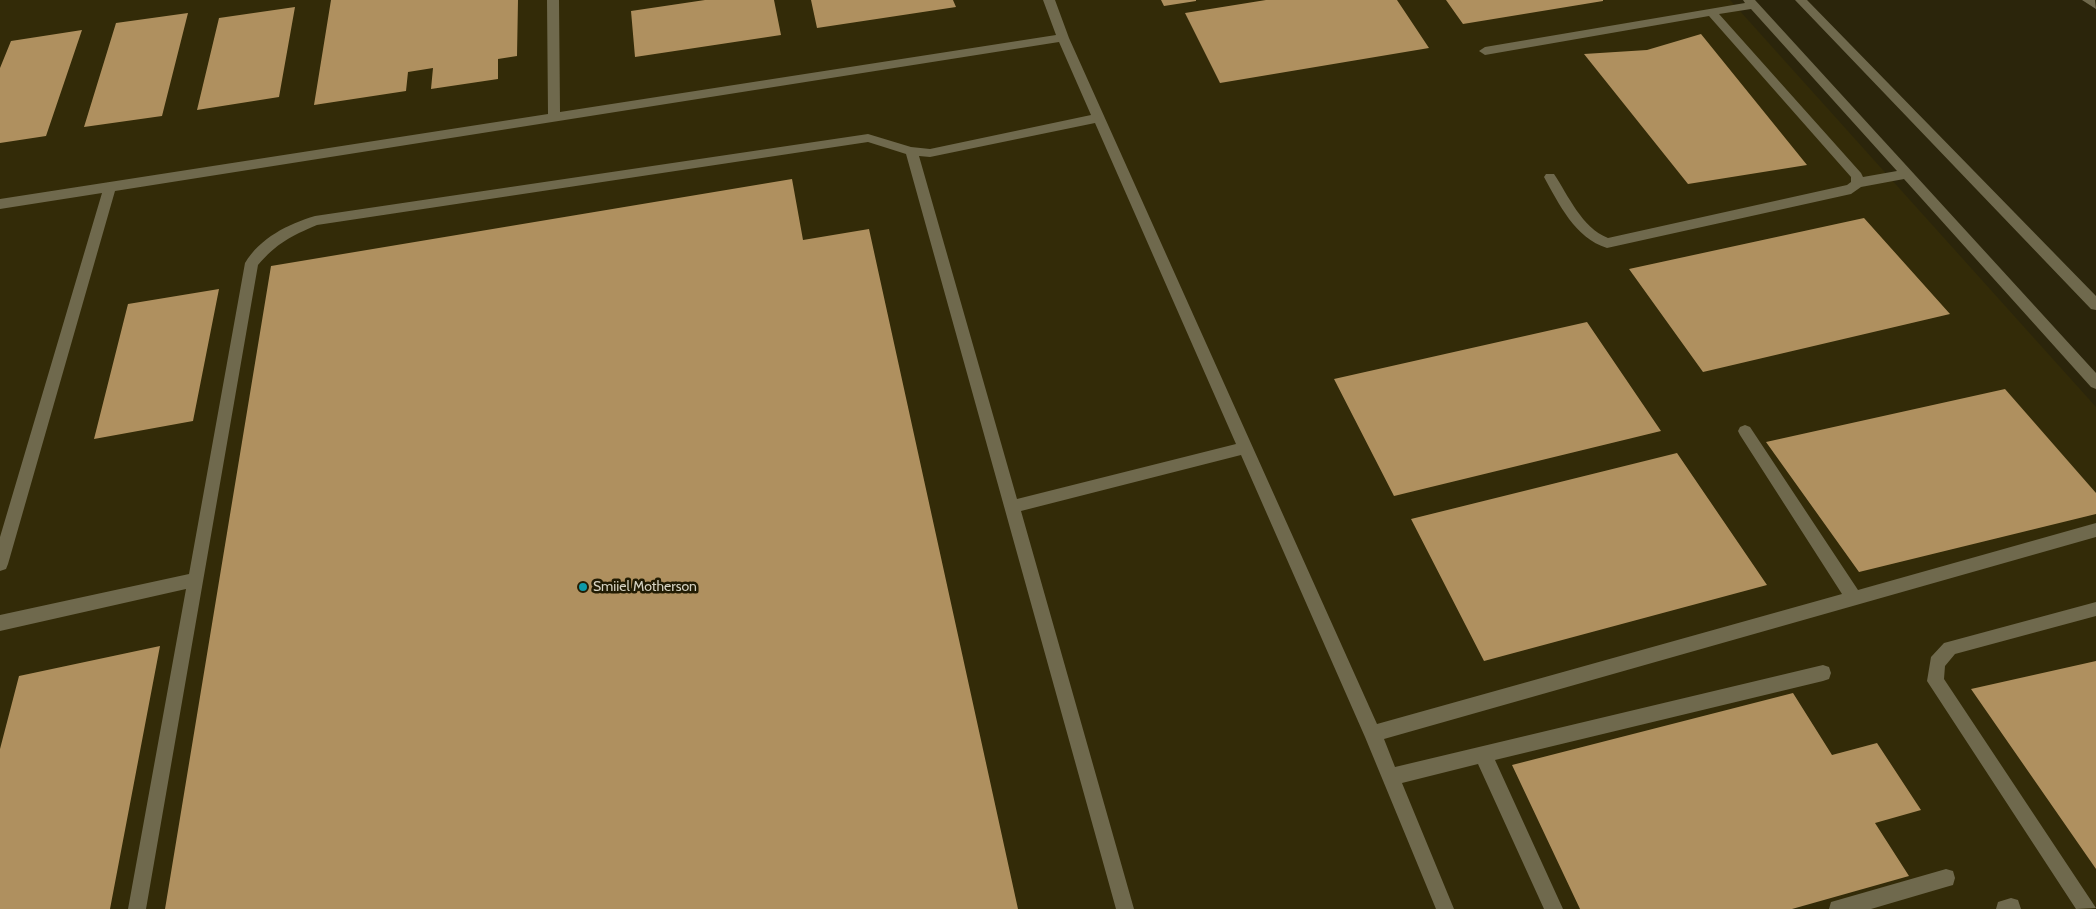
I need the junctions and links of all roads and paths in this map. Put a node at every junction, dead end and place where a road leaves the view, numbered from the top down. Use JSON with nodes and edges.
{"nodes":[{"id":1,"x":552,"y":0,"type":"edge"},
{"id":2,"x":1049,"y":0,"type":"edge"},
{"id":3,"x":1801,"y":0,"type":"edge"},
{"id":4,"x":2088,"y":0,"type":"edge"},
{"id":5,"x":1751,"y":2,"type":"edge"},
{"id":6,"x":2096,"y":6,"type":"edge"},
{"id":7,"x":1712,"y":12,"type":"junction"},
{"id":8,"x":1064,"y":38,"type":"junction"},
{"id":9,"x":1485,"y":51,"type":"dead end"},
{"id":10,"x":554,"y":118,"type":"junction"},
{"id":11,"x":1099,"y":118,"type":"junction"},
{"id":12,"x":911,"y":152,"type":"junction"},
{"id":13,"x":1907,"y":174,"type":"junction"},
{"id":14,"x":1550,"y":177,"type":"dead end"},
{"id":15,"x":1857,"y":183,"type":"junction"},
{"id":16,"x":110,"y":186,"type":"junction"},
{"id":17,"x":0,"y":204,"type":"edge"},
{"id":18,"x":2096,"y":305,"type":"edge"},
{"id":19,"x":2096,"y":383,"type":"edge"},
{"id":20,"x":1745,"y":431,"type":"dead end"},
{"id":21,"x":1246,"y":448,"type":"junction"},
{"id":22,"x":1012,"y":507,"type":"junction"},
{"id":23,"x":2096,"y":530,"type":"edge"},
{"id":24,"x":0,"y":564,"type":"edge"},
{"id":25,"x":196,"y":580,"type":"junction"},
{"id":26,"x":1854,"y":598,"type":"junction"},
{"id":27,"x":2096,"y":609,"type":"edge"},
{"id":28,"x":0,"y":623,"type":"edge"},
{"id":29,"x":1823,"y":673,"type":"dead end"},
{"id":30,"x":1372,"y":734,"type":"junction"},
{"id":31,"x":1483,"y":755,"type":"junction"},
{"id":32,"x":1390,"y":777,"type":"junction"},
{"id":33,"x":1946,"y":878,"type":"dead end"},
{"id":34,"x":137,"y":909,"type":"edge"},
{"id":35,"x":1125,"y":909,"type":"edge"},
{"id":36,"x":1445,"y":909,"type":"edge"},
{"id":37,"x":1554,"y":909,"type":"edge"},
{"id":38,"x":1838,"y":909,"type":"edge"},
{"id":39,"x":2005,"y":909,"type":"edge"},
{"id":40,"x":2012,"y":909,"type":"edge"},
{"id":41,"x":2087,"y":909,"type":"edge"}],
"edges":[{"from":1,"to":10,"type":"street"},
{"from":2,"to":8,"type":"street"},
{"from":3,"to":18,"type":"street"},
{"from":4,"to":6,"type":"street"},
{"from":5,"to":7,"type":"street"},
{"from":5,"to":13,"type":"street"},
{"from":7,"to":9,"type":"street"},
{"from":7,"to":15,"type":"street"},
{"from":8,"to":10,"type":"street"},
{"from":8,"to":11,"type":"street"},
{"from":10,"to":16,"type":"street"},
{"from":11,"to":12,"type":"street"},
{"from":11,"to":21,"type":"street"},
{"from":12,"to":22,"type":"street"},
{"from":12,"to":25,"type":"street"},
{"from":13,"to":15,"type":"street"},
{"from":13,"to":19,"type":"street"},
{"from":14,"to":15,"type":"street"},
{"from":16,"to":17,"type":"street"},
{"from":16,"to":24,"type":"street"},
{"from":20,"to":26,"type":"street"},
{"from":21,"to":22,"type":"street"},
{"from":21,"to":30,"type":"street"},
{"from":22,"to":35,"type":"street"},
{"from":23,"to":26,"type":"street"},
{"from":25,"to":28,"type":"street"},
{"from":25,"to":34,"type":"street"},
{"from":26,"to":30,"type":"street"},
{"from":27,"to":41,"type":"street"},
{"from":29,"to":31,"type":"street"},
{"from":30,"to":32,"type":"street"},
{"from":31,"to":32,"type":"street"},
{"from":31,"to":37,"type":"street"},
{"from":32,"to":36,"type":"street"},
{"from":33,"to":38,"type":"street"},
{"from":39,"to":40,"type":"street"}]}
